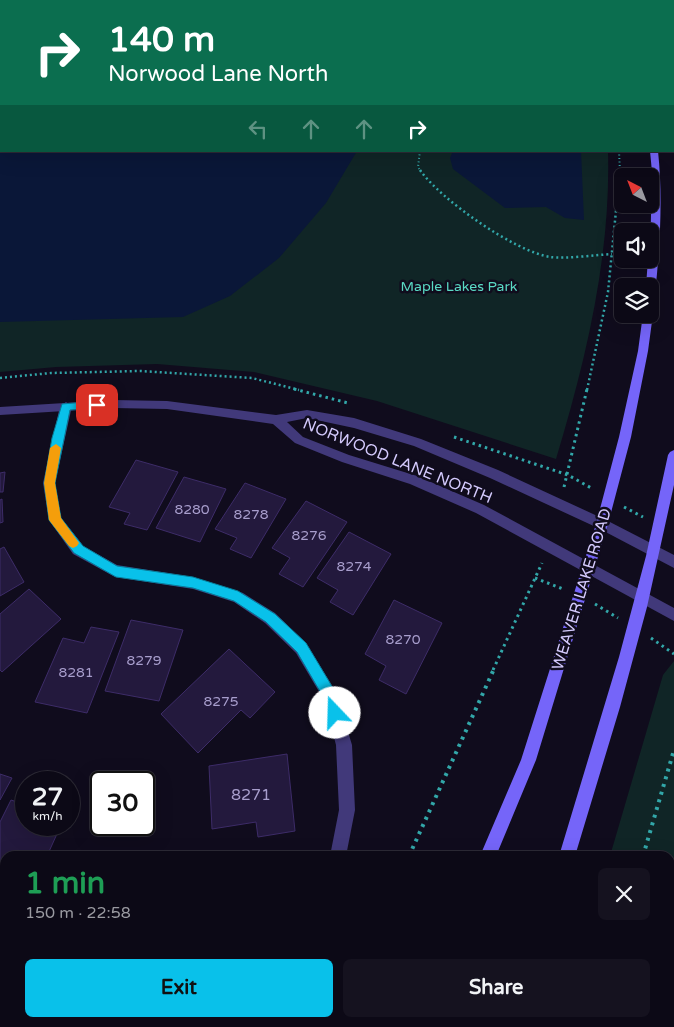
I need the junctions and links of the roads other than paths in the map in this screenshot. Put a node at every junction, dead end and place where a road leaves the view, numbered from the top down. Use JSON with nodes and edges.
{"nodes":[{"id":1,"x":654,"y":152,"type":"edge"},
{"id":2,"x":652,"y":278,"type":"edge"},
{"id":3,"x":647,"y":323,"type":"edge"},
{"id":4,"x":66,"y":406,"type":"junction"},
{"id":5,"x":0,"y":411,"type":"edge"},
{"id":6,"x":276,"y":420,"type":"junction"},
{"id":7,"x":674,"y":455,"type":"edge"},
{"id":8,"x":602,"y":524,"type":"junction"},
{"id":9,"x":654,"y":552,"type":"junction"},
{"id":10,"x":674,"y":562,"type":"edge"},
{"id":11,"x":588,"y":568,"type":"junction"},
{"id":12,"x":642,"y":597,"type":"junction"},
{"id":13,"x":674,"y":614,"type":"edge"},
{"id":14,"x":339,"y":851,"type":"edge"},
{"id":15,"x":490,"y":851,"type":"edge"},
{"id":16,"x":569,"y":851,"type":"edge"}],
"edges":[{"from":1,"to":2,"type":"main road"},
{"from":3,"to":8,"type":"main road","name":"WEAVER LAKE ROAD"},
{"from":4,"to":5,"type":"street","name":"NORWOOD LANE NORTH"},
{"from":4,"to":6,"type":"street","name":"NORWOOD LANE NORTH"},
{"from":4,"to":14,"type":"street"},
{"from":6,"to":8,"type":"street","name":"NORWOOD LANE NORTH"},
{"from":6,"to":11,"type":"street","name":"NORWOOD LANE NORTH"},
{"from":7,"to":9,"type":"main road"},
{"from":8,"to":9,"type":"street","name":"NORWOOD LANE NORTH"},
{"from":8,"to":11,"type":"main road","name":"WEAVER LAKE ROAD"},
{"from":9,"to":10,"type":"street","name":"NORWOOD LANE NORTH"},
{"from":9,"to":12,"type":"main road"},
{"from":11,"to":12,"type":"street","name":"NORWOOD LANE NORTH"},
{"from":11,"to":15,"type":"main road","name":"WEAVER LAKE ROAD"},
{"from":12,"to":13,"type":"street","name":"NORWOOD LANE NORTH"},
{"from":12,"to":16,"type":"main road"}]}
